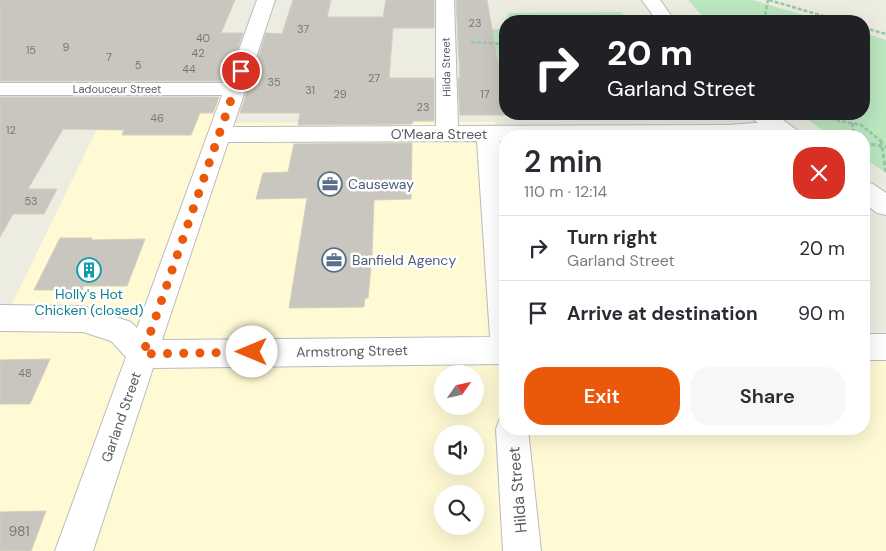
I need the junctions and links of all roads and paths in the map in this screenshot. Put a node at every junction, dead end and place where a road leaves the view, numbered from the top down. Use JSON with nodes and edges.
{"nodes":[{"id":1,"x":266,"y":0,"type":"edge"},
{"id":2,"x":445,"y":0,"type":"edge"},
{"id":3,"x":651,"y":0,"type":"edge"},
{"id":4,"x":769,"y":0,"type":"edge"},
{"id":5,"x":662,"y":15,"type":"edge"},
{"id":6,"x":765,"y":15,"type":"edge"},
{"id":7,"x":820,"y":15,"type":"edge"},
{"id":8,"x":870,"y":30,"type":"edge"},
{"id":9,"x":886,"y":34,"type":"edge"},
{"id":10,"x":446,"y":40,"type":"junction"},
{"id":11,"x":499,"y":44,"type":"edge"},
{"id":12,"x":0,"y":89,"type":"edge"},
{"id":13,"x":235,"y":89,"type":"junction"},
{"id":14,"x":769,"y":120,"type":"edge"},
{"id":15,"x":837,"y":120,"type":"edge"},
{"id":16,"x":852,"y":123,"type":"junction"},
{"id":17,"x":782,"y":130,"type":"edge"},
{"id":18,"x":853,"y":130,"type":"edge"},
{"id":19,"x":869,"y":130,"type":"edge"},
{"id":20,"x":870,"y":131,"type":"edge"},
{"id":21,"x":447,"y":134,"type":"junction"},
{"id":22,"x":488,"y":134,"type":"junction"},
{"id":23,"x":499,"y":134,"type":"edge"},
{"id":24,"x":219,"y":135,"type":"junction"},
{"id":25,"x":870,"y":143,"type":"edge"},
{"id":26,"x":882,"y":146,"type":"junction"},
{"id":27,"x":886,"y":147,"type":"edge"},
{"id":28,"x":886,"y":175,"type":"edge"},
{"id":29,"x":870,"y":194,"type":"edge"},
{"id":30,"x":886,"y":206,"type":"edge"},
{"id":31,"x":499,"y":267,"type":"edge"},
{"id":32,"x":0,"y":318,"type":"edge"},
{"id":33,"x":870,"y":347,"type":"edge"},
{"id":34,"x":886,"y":347,"type":"edge"},
{"id":35,"x":499,"y":350,"type":"edge"},
{"id":36,"x":143,"y":354,"type":"junction"},
{"id":37,"x":513,"y":440,"type":"edge"},
{"id":38,"x":74,"y":551,"type":"edge"},
{"id":39,"x":522,"y":551,"type":"edge"}],
"edges":[{"from":1,"to":13,"type":"street","name":"Garland Street"},
{"from":2,"to":10,"type":"street","name":"Hilda Street"},
{"from":3,"to":5,"type":"street"},
{"from":4,"to":6,"type":"path"},
{"from":4,"to":7,"type":"path"},
{"from":8,"to":9,"type":"path"},
{"from":10,"to":11,"type":"path"},
{"from":10,"to":21,"type":"street","name":"Hilda Street"},
{"from":12,"to":13,"type":"street","name":"Ladouceur Street"},
{"from":13,"to":24,"type":"street","name":"Garland Street"},
{"from":14,"to":17,"type":"street"},
{"from":15,"to":16,"type":"path"},
{"from":16,"to":18,"type":"path"},
{"from":16,"to":19,"type":"path"},
{"from":20,"to":26,"type":"path"},
{"from":21,"to":22,"type":"street","name":"O'Meara Street"},
{"from":21,"to":24,"type":"street","name":"O'Meara Street"},
{"from":22,"to":23,"type":"street","name":"O'Meara Street"},
{"from":22,"to":31,"type":"street"},
{"from":24,"to":36,"type":"street","name":"Garland Street"},
{"from":25,"to":26,"type":"path"},
{"from":26,"to":27,"type":"path"},
{"from":26,"to":28,"type":"path"},
{"from":29,"to":30,"type":"street"},
{"from":32,"to":36,"type":"street"},
{"from":33,"to":34,"type":"street"},
{"from":35,"to":36,"type":"street","name":"Armstrong Street"},
{"from":36,"to":38,"type":"street","name":"Garland Street"},
{"from":37,"to":39,"type":"street","name":"Hilda Street"}]}
